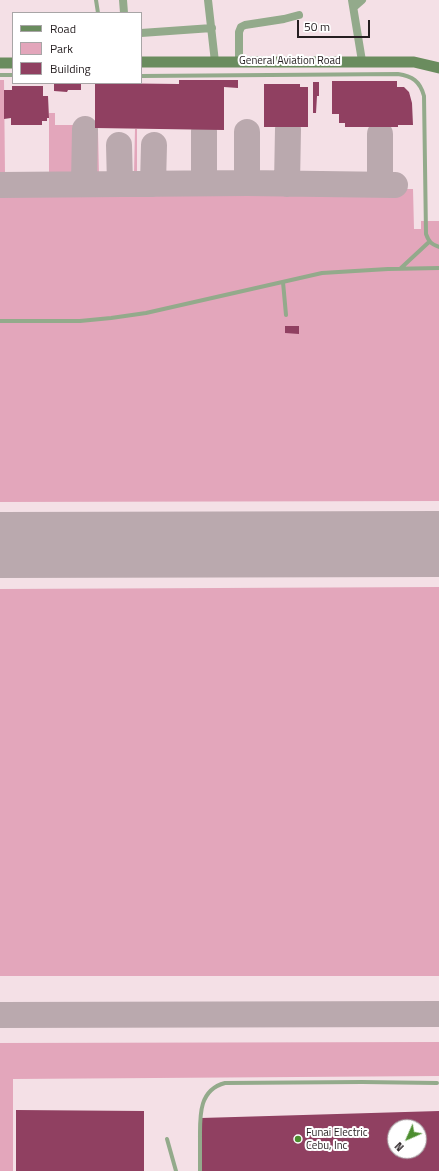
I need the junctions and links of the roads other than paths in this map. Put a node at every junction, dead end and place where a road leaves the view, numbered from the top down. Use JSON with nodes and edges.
{"nodes":[{"id":1,"x":96,"y":0,"type":"edge"},
{"id":2,"x":124,"y":0,"type":"edge"},
{"id":3,"x":208,"y":0,"type":"edge"},
{"id":4,"x":362,"y":0,"type":"edge"},
{"id":5,"x":353,"y":4,"type":"edge"},
{"id":6,"x":98,"y":12,"type":"edge"},
{"id":7,"x":124,"y":12,"type":"edge"},
{"id":8,"x":299,"y":15,"type":"dead end"},
{"id":9,"x":212,"y":28,"type":"junction"},
{"id":10,"x":142,"y":32,"type":"edge"},
{"id":11,"x":362,"y":61,"type":"junction"},
{"id":12,"x":142,"y":62,"type":"edge"},
{"id":13,"x":215,"y":62,"type":"junction"},
{"id":14,"x":239,"y":62,"type":"junction"},
{"id":15,"x":0,"y":63,"type":"edge"},
{"id":16,"x":12,"y":63,"type":"edge"},
{"id":17,"x":439,"y":68,"type":"edge"},
{"id":18,"x":0,"y":75,"type":"edge"},
{"id":19,"x":12,"y":76,"type":"edge"},
{"id":20,"x":142,"y":76,"type":"edge"},
{"id":21,"x":429,"y":242,"type":"junction"},
{"id":22,"x":439,"y":247,"type":"edge"},
{"id":23,"x":401,"y":268,"type":"junction"},
{"id":24,"x":439,"y":268,"type":"edge"},
{"id":25,"x":283,"y":282,"type":"junction"},
{"id":26,"x":286,"y":315,"type":"dead end"},
{"id":27,"x":0,"y":321,"type":"edge"},
{"id":28,"x":437,"y":1083,"type":"dead end"},
{"id":29,"x":167,"y":1139,"type":"dead end"},
{"id":30,"x":176,"y":1171,"type":"edge"},
{"id":31,"x":200,"y":1171,"type":"edge"}],
"edges":[{"from":1,"to":6,"type":"lane"},
{"from":2,"to":7,"type":"street"},
{"from":3,"to":9,"type":"street"},
{"from":4,"to":5,"type":"street"},
{"from":5,"to":11,"type":"street"},
{"from":8,"to":14,"type":"street"},
{"from":9,"to":10,"type":"street"},
{"from":9,"to":13,"type":"street"},
{"from":11,"to":14,"type":"main road","name":"General Aviation Road"},
{"from":11,"to":17,"type":"main road","name":"General Aviation Road"},
{"from":12,"to":13,"type":"main road","name":"General Aviation Road"},
{"from":13,"to":14,"type":"main road","name":"General Aviation Road"},
{"from":15,"to":16,"type":"main road"},
{"from":18,"to":19,"type":"lane"},
{"from":20,"to":21,"type":"lane"},
{"from":21,"to":22,"type":"lane"},
{"from":21,"to":23,"type":"lane"},
{"from":23,"to":24,"type":"lane"},
{"from":23,"to":25,"type":"lane"},
{"from":25,"to":26,"type":"lane"},
{"from":25,"to":27,"type":"lane"},
{"from":28,"to":31,"type":"lane"},
{"from":29,"to":30,"type":"lane"}]}
